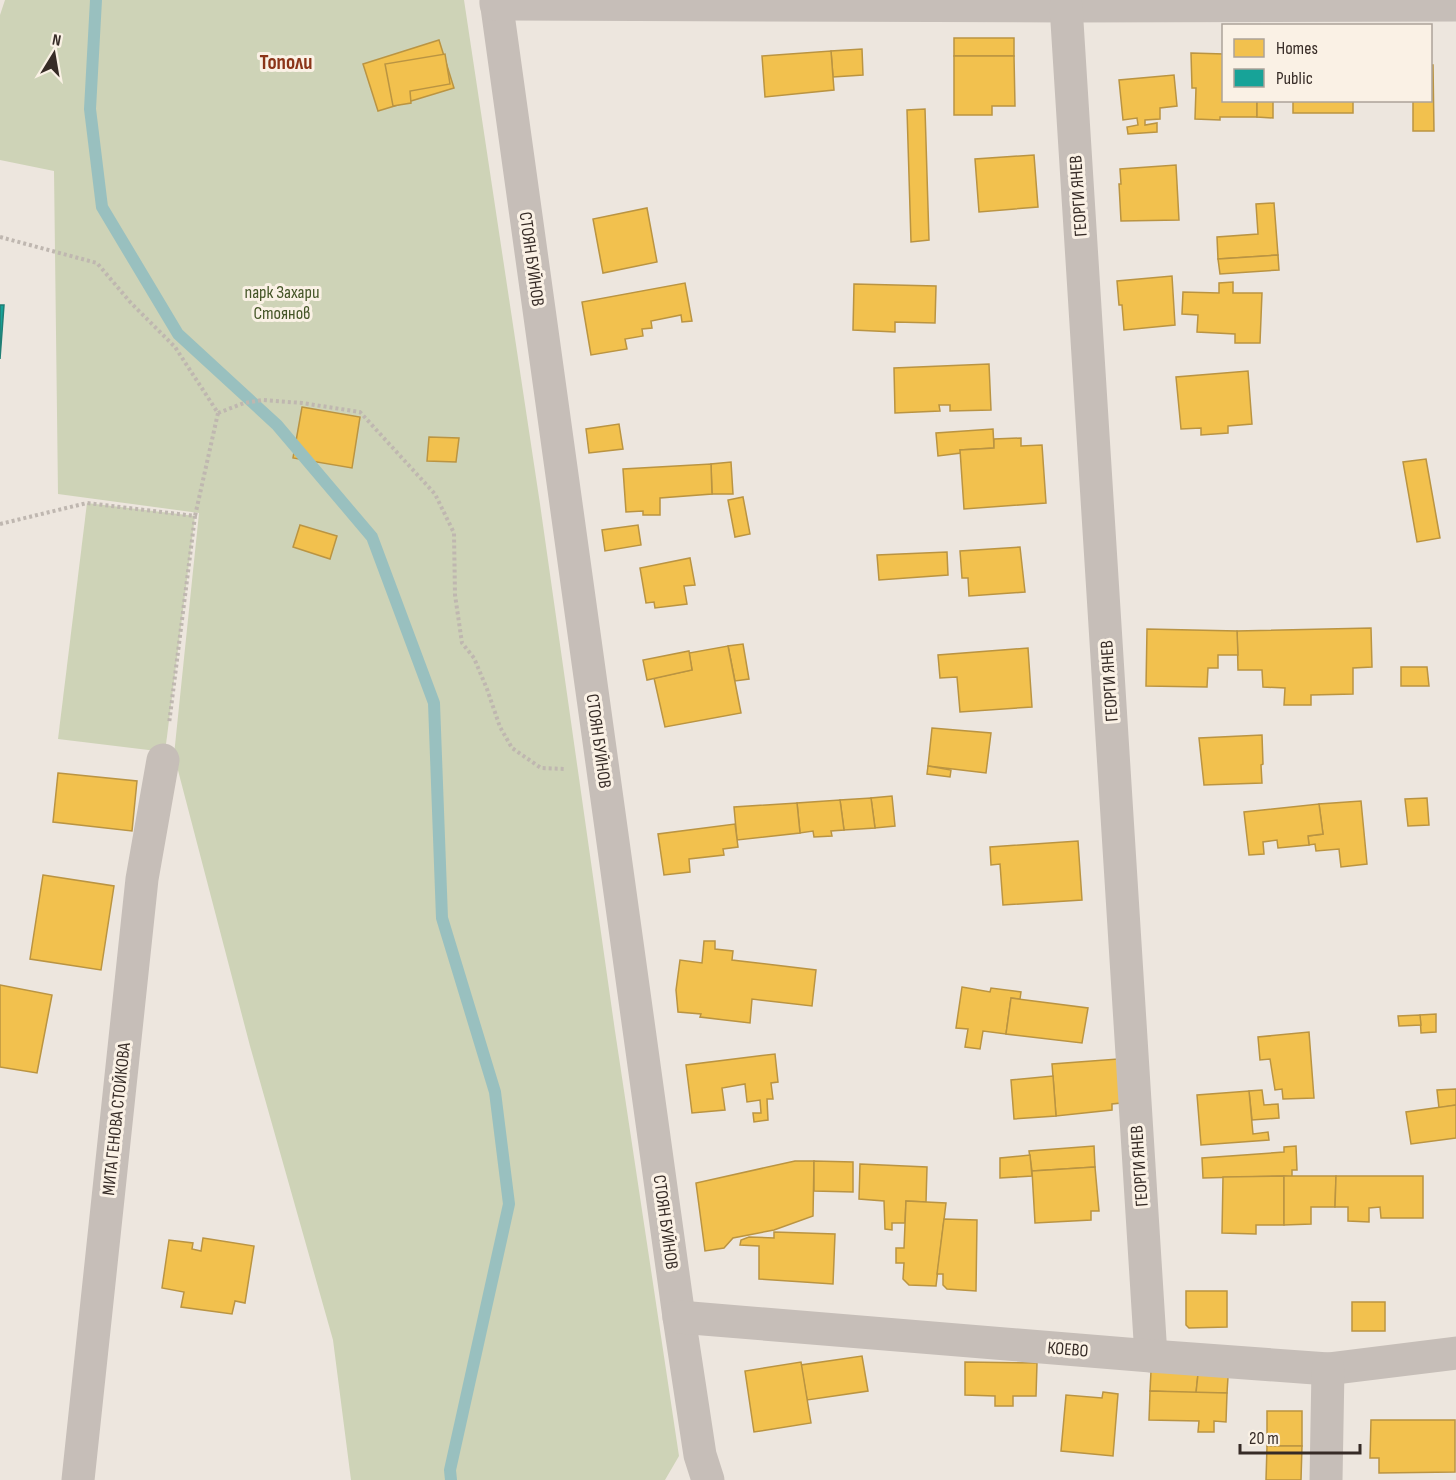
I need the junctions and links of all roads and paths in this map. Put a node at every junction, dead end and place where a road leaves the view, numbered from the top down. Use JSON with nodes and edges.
{"nodes":[{"id":1,"x":496,"y":2,"type":"edge"},
{"id":2,"x":1456,"y":5,"type":"edge"},
{"id":3,"x":1066,"y":6,"type":"junction"},
{"id":4,"x":0,"y":237,"type":"edge"},
{"id":5,"x":218,"y":412,"type":"junction"},
{"id":6,"x":195,"y":516,"type":"junction"},
{"id":7,"x":0,"y":524,"type":"edge"},
{"id":8,"x":163,"y":760,"type":"joint"},
{"id":9,"x":604,"y":776,"type":"junction"},
{"id":10,"x":679,"y":1317,"type":"junction"},
{"id":11,"x":1456,"y":1353,"type":"edge"},
{"id":12,"x":1151,"y":1356,"type":"junction"},
{"id":13,"x":1328,"y":1369,"type":"junction"},
{"id":14,"x":78,"y":1480,"type":"edge"},
{"id":15,"x":708,"y":1480,"type":"edge"},
{"id":16,"x":1326,"y":1480,"type":"edge"}],
"edges":[{"from":1,"to":3,"type":"street"},
{"from":1,"to":9,"type":"street","name":"СТОЯН БУЙНОВ"},
{"from":2,"to":3,"type":"street"},
{"from":3,"to":12,"type":"street","name":"ГЕОРГИ ЯНЕВ"},
{"from":4,"to":5,"type":"path"},
{"from":5,"to":6,"type":"path"},
{"from":5,"to":9,"type":"path"},
{"from":6,"to":7,"type":"path"},
{"from":6,"to":8,"type":"path"},
{"from":8,"to":14,"type":"street","name":"МИТА ГЕНОВА СТОЙКОВА"},
{"from":9,"to":10,"type":"street","name":"СТОЯН БУЙНОВ"},
{"from":10,"to":12,"type":"street","name":"КОЕВО"},
{"from":10,"to":15,"type":"street","name":"СТОЯН БУЙНОВ"},
{"from":11,"to":13,"type":"street","name":"КОЕВО"},
{"from":12,"to":13,"type":"street","name":"КОЕВО"},
{"from":13,"to":16,"type":"street"}]}
